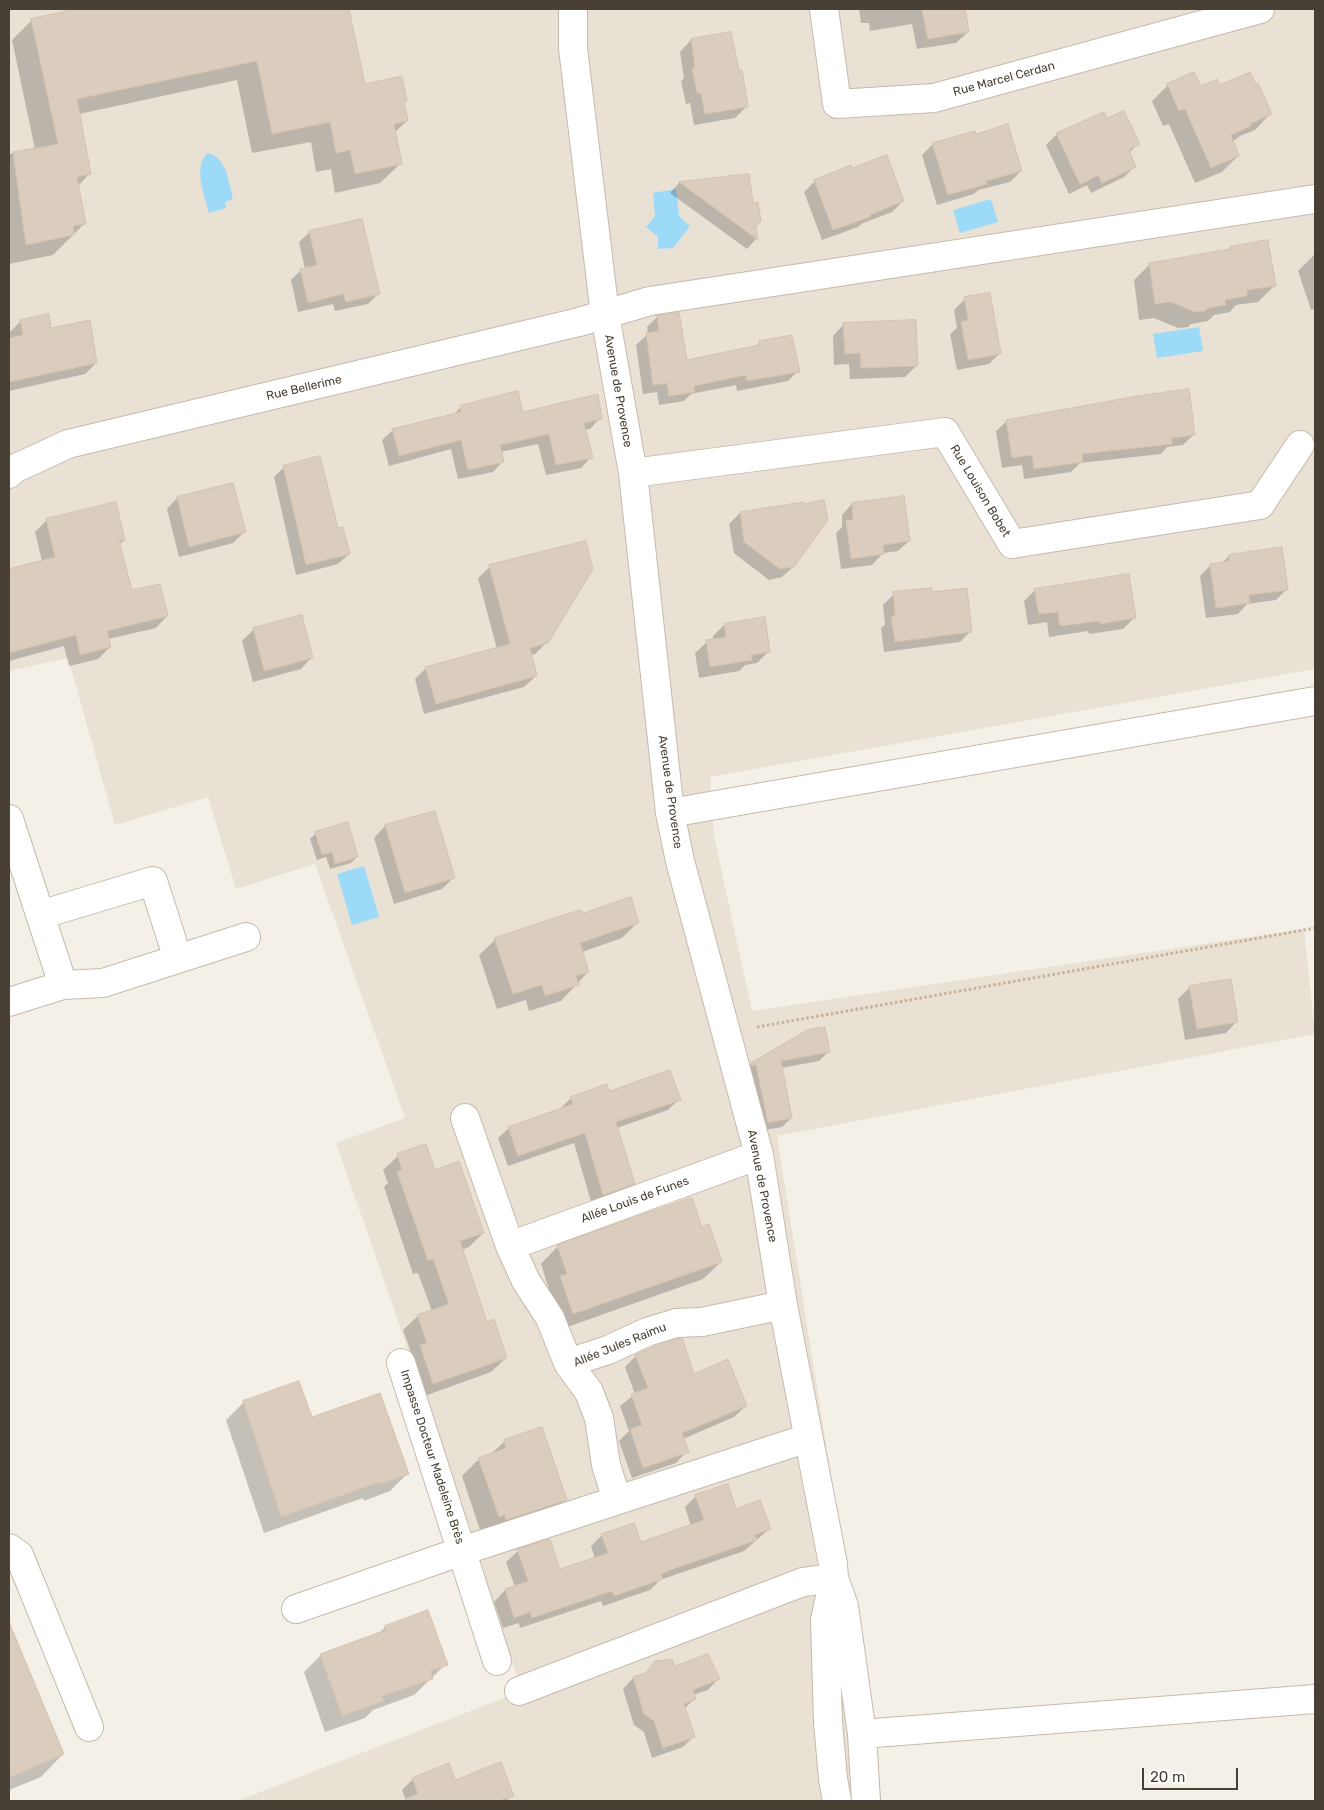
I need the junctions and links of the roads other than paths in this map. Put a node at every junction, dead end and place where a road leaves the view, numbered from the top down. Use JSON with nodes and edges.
{"nodes":[{"id":1,"x":573,"y":9,"type":"edge"},
{"id":2,"x":824,"y":9,"type":"edge"},
{"id":3,"x":1260,"y":9,"type":"edge"},
{"id":4,"x":1315,"y":199,"type":"edge"},
{"id":5,"x":605,"y":315,"type":"junction"},
{"id":6,"x":1300,"y":445,"type":"dead end"},
{"id":7,"x":632,"y":473,"type":"junction"},
{"id":8,"x":9,"y":474,"type":"edge"},
{"id":9,"x":1315,"y":701,"type":"edge"},
{"id":10,"x":670,"y":813,"type":"junction"},
{"id":11,"x":9,"y":819,"type":"edge"},
{"id":12,"x":40,"y":915,"type":"junction"},
{"id":13,"x":246,"y":937,"type":"dead end"},
{"id":14,"x":178,"y":958,"type":"junction"},
{"id":15,"x":63,"y":985,"type":"junction"},
{"id":16,"x":9,"y":1002,"type":"edge"},
{"id":17,"x":465,"y":1118,"type":"dead end"},
{"id":18,"x":759,"y":1155,"type":"junction"},
{"id":19,"x":510,"y":1246,"type":"junction"},
{"id":20,"x":783,"y":1305,"type":"junction"},
{"id":21,"x":401,"y":1362,"type":"dead end"},
{"id":22,"x":568,"y":1363,"type":"junction"},
{"id":23,"x":808,"y":1438,"type":"junction"},
{"id":24,"x":617,"y":1500,"type":"junction"},
{"id":25,"x":9,"y":1548,"type":"edge"},
{"id":26,"x":462,"y":1550,"type":"junction"},
{"id":27,"x":833,"y":1571,"type":"junction"},
{"id":28,"x":296,"y":1609,"type":"dead end"},
{"id":29,"x":497,"y":1661,"type":"dead end"},
{"id":30,"x":519,"y":1692,"type":"dead end"},
{"id":31,"x":1315,"y":1699,"type":"edge"},
{"id":32,"x":89,"y":1727,"type":"dead end"},
{"id":33,"x":862,"y":1734,"type":"junction"},
{"id":34,"x":837,"y":1801,"type":"edge"},
{"id":35,"x":866,"y":1801,"type":"edge"}],
"edges":[{"from":1,"to":5,"type":"street","name":"Avenue de Provence"},
{"from":2,"to":3,"type":"street","name":"Rue Marcel Cerdan"},
{"from":4,"to":5,"type":"street","name":"Rue Bellerime"},
{"from":5,"to":7,"type":"street","name":"Avenue de Provence"},
{"from":5,"to":8,"type":"street","name":"Rue Bellerime"},
{"from":6,"to":7,"type":"street","name":"Rue Louison Bobet"},
{"from":7,"to":10,"type":"street","name":"Avenue de Provence"},
{"from":9,"to":10,"type":"street"},
{"from":10,"to":18,"type":"street","name":"Avenue de Provence"},
{"from":11,"to":12,"type":"street"},
{"from":12,"to":14,"type":"street"},
{"from":12,"to":15,"type":"street"},
{"from":13,"to":14,"type":"street"},
{"from":14,"to":15,"type":"street"},
{"from":15,"to":16,"type":"street"},
{"from":17,"to":19,"type":"street"},
{"from":18,"to":19,"type":"street","name":"Allée Louis de Funes"},
{"from":18,"to":20,"type":"street","name":"Avenue de Provence"},
{"from":19,"to":22,"type":"street"},
{"from":20,"to":22,"type":"street","name":"Allée Jules Raimu"},
{"from":20,"to":23,"type":"street","name":"Avenue de Provence"},
{"from":21,"to":26,"type":"street","name":"Impasse Docteur Madeleine Brès"},
{"from":22,"to":24,"type":"street","name":"Allée Jules Raimu"},
{"from":23,"to":24,"type":"street"},
{"from":23,"to":27,"type":"street","name":"Avenue de Provence"},
{"from":24,"to":26,"type":"street"},
{"from":25,"to":32,"type":"street"},
{"from":26,"to":28,"type":"street","name":"Impasse Docteur Madeleine Brès"},
{"from":26,"to":29,"type":"street","name":"Impasse Docteur Madeleine Brès"},
{"from":27,"to":30,"type":"street"},
{"from":27,"to":33,"type":"street"},
{"from":27,"to":34,"type":"street"},
{"from":31,"to":33,"type":"street"},
{"from":33,"to":35,"type":"street"}]}
